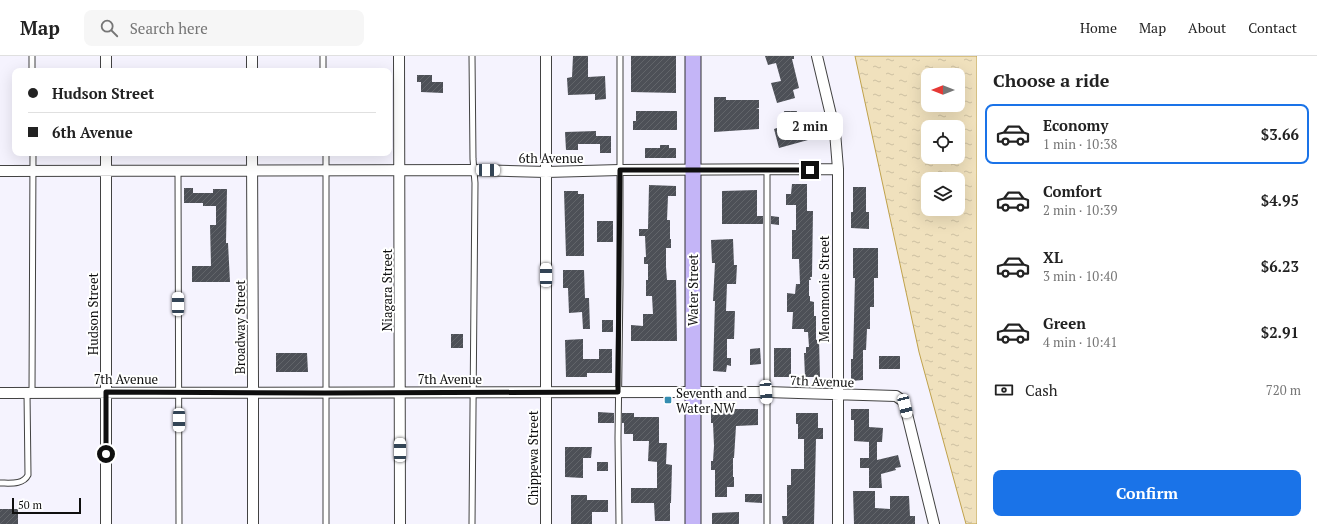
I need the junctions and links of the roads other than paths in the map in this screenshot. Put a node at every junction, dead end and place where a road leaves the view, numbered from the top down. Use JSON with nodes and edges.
{"nodes":[{"id":1,"x":32,"y":56,"type":"edge"},
{"id":2,"x":106,"y":56,"type":"edge"},
{"id":3,"x":252,"y":56,"type":"edge"},
{"id":4,"x":323,"y":56,"type":"edge"},
{"id":5,"x":399,"y":56,"type":"edge"},
{"id":6,"x":472,"y":56,"type":"edge"},
{"id":7,"x":546,"y":56,"type":"edge"},
{"id":8,"x":620,"y":56,"type":"edge"},
{"id":9,"x":693,"y":56,"type":"edge"},
{"id":10,"x":817,"y":56,"type":"edge"},
{"id":11,"x":32,"y":68,"type":"edge"},
{"id":12,"x":106,"y":68,"type":"edge"},
{"id":13,"x":252,"y":68,"type":"edge"},
{"id":14,"x":323,"y":68,"type":"edge"},
{"id":15,"x":33,"y":156,"type":"edge"},
{"id":16,"x":106,"y":156,"type":"edge"},
{"id":17,"x":252,"y":156,"type":"edge"},
{"id":18,"x":326,"y":156,"type":"edge"},
{"id":19,"x":838,"y":169,"type":"junction"},
{"id":20,"x":33,"y":170,"type":"junction"},
{"id":21,"x":178,"y":170,"type":"junction"},
{"id":22,"x":474,"y":170,"type":"junction"},
{"id":23,"x":620,"y":170,"type":"junction"},
{"id":24,"x":693,"y":170,"type":"junction"},
{"id":25,"x":767,"y":170,"type":"junction"},
{"id":26,"x":0,"y":171,"type":"edge"},
{"id":27,"x":106,"y":171,"type":"junction"},
{"id":28,"x":252,"y":171,"type":"junction"},
{"id":29,"x":326,"y":171,"type":"junction"},
{"id":30,"x":399,"y":171,"type":"junction"},
{"id":31,"x":546,"y":172,"type":"junction"},
{"id":32,"x":0,"y":392,"type":"edge"},
{"id":33,"x":106,"y":392,"type":"junction"},
{"id":34,"x":253,"y":392,"type":"junction"},
{"id":35,"x":400,"y":392,"type":"junction"},
{"id":36,"x":473,"y":392,"type":"junction"},
{"id":37,"x":546,"y":392,"type":"junction"},
{"id":38,"x":618,"y":392,"type":"junction"},
{"id":39,"x":693,"y":392,"type":"junction"},
{"id":40,"x":766,"y":392,"type":"junction"},
{"id":41,"x":30,"y":393,"type":"junction"},
{"id":42,"x":178,"y":393,"type":"junction"},
{"id":43,"x":325,"y":393,"type":"junction"},
{"id":44,"x":837,"y":395,"type":"junction"},
{"id":45,"x":0,"y":483,"type":"edge"},
{"id":46,"x":106,"y":524,"type":"edge"},
{"id":47,"x":179,"y":524,"type":"edge"},
{"id":48,"x":252,"y":524,"type":"edge"},
{"id":49,"x":326,"y":524,"type":"edge"},
{"id":50,"x":400,"y":524,"type":"edge"},
{"id":51,"x":472,"y":524,"type":"edge"},
{"id":52,"x":546,"y":524,"type":"edge"},
{"id":53,"x":619,"y":524,"type":"edge"},
{"id":54,"x":693,"y":524,"type":"edge"},
{"id":55,"x":767,"y":524,"type":"edge"},
{"id":56,"x":838,"y":524,"type":"edge"},
{"id":57,"x":934,"y":524,"type":"edge"}],
"edges":[{"from":1,"to":11,"type":"lane"},
{"from":2,"to":12,"type":"street"},
{"from":3,"to":13,"type":"street"},
{"from":4,"to":14,"type":"lane"},
{"from":5,"to":30,"type":"street","name":"Niagara Street"},
{"from":6,"to":22,"type":"lane"},
{"from":7,"to":31,"type":"street","name":"Chippewa Street"},
{"from":8,"to":23,"type":"lane"},
{"from":9,"to":24,"type":"main road","name":"Water Street"},
{"from":10,"to":19,"type":"street","name":"Menomonie Street"},
{"from":15,"to":20,"type":"lane"},
{"from":16,"to":27,"type":"street","name":"Hudson Street"},
{"from":17,"to":28,"type":"street","name":"Broadway Street"},
{"from":18,"to":29,"type":"lane"},
{"from":19,"to":25,"type":"street","name":"6th Avenue"},
{"from":19,"to":44,"type":"street","name":"Menomonie Street"},
{"from":20,"to":26,"type":"street","name":"6th Avenue"},
{"from":20,"to":27,"type":"street","name":"6th Avenue"},
{"from":20,"to":41,"type":"lane"},
{"from":21,"to":27,"type":"street","name":"6th Avenue"},
{"from":21,"to":28,"type":"street","name":"6th Avenue"},
{"from":21,"to":42,"type":"lane"},
{"from":22,"to":30,"type":"street","name":"6th Avenue"},
{"from":22,"to":31,"type":"street","name":"6th Avenue"},
{"from":22,"to":36,"type":"lane"},
{"from":23,"to":24,"type":"street","name":"6th Avenue"},
{"from":23,"to":31,"type":"street","name":"6th Avenue"},
{"from":23,"to":38,"type":"lane"},
{"from":24,"to":25,"type":"street","name":"6th Avenue"},
{"from":24,"to":39,"type":"main road","name":"Water Street"},
{"from":25,"to":40,"type":"lane"},
{"from":27,"to":33,"type":"street","name":"Hudson Street"},
{"from":28,"to":29,"type":"street","name":"6th Avenue"},
{"from":28,"to":34,"type":"street","name":"Broadway Street"},
{"from":29,"to":30,"type":"street","name":"6th Avenue"},
{"from":29,"to":43,"type":"lane"},
{"from":30,"to":35,"type":"street","name":"Niagara Street"},
{"from":31,"to":37,"type":"street","name":"Chippewa Street"},
{"from":32,"to":41,"type":"street","name":"7th Avenue"},
{"from":33,"to":41,"type":"street","name":"7th Avenue"},
{"from":33,"to":42,"type":"street","name":"7th Avenue"},
{"from":33,"to":46,"type":"street","name":"Hudson Street"},
{"from":34,"to":42,"type":"street","name":"7th Avenue"},
{"from":34,"to":43,"type":"street","name":"7th Avenue"},
{"from":34,"to":48,"type":"street","name":"Broadway Street"},
{"from":35,"to":36,"type":"street","name":"7th Avenue"},
{"from":35,"to":43,"type":"street","name":"7th Avenue"},
{"from":35,"to":50,"type":"street","name":"Niagara Street"},
{"from":36,"to":37,"type":"street","name":"7th Avenue"},
{"from":36,"to":51,"type":"lane"},
{"from":37,"to":38,"type":"street","name":"7th Avenue"},
{"from":37,"to":52,"type":"street","name":"Chippewa Street"},
{"from":38,"to":39,"type":"street","name":"7th Avenue"},
{"from":38,"to":53,"type":"lane"},
{"from":39,"to":40,"type":"street","name":"7th Avenue"},
{"from":39,"to":54,"type":"main road","name":"Water Street"},
{"from":40,"to":44,"type":"street","name":"7th Avenue"},
{"from":40,"to":55,"type":"lane"},
{"from":41,"to":45,"type":"lane"},
{"from":42,"to":47,"type":"lane"},
{"from":43,"to":49,"type":"lane"},
{"from":44,"to":56,"type":"street","name":"Menomonie Street"},
{"from":44,"to":57,"type":"street","name":"7th Avenue"}]}
